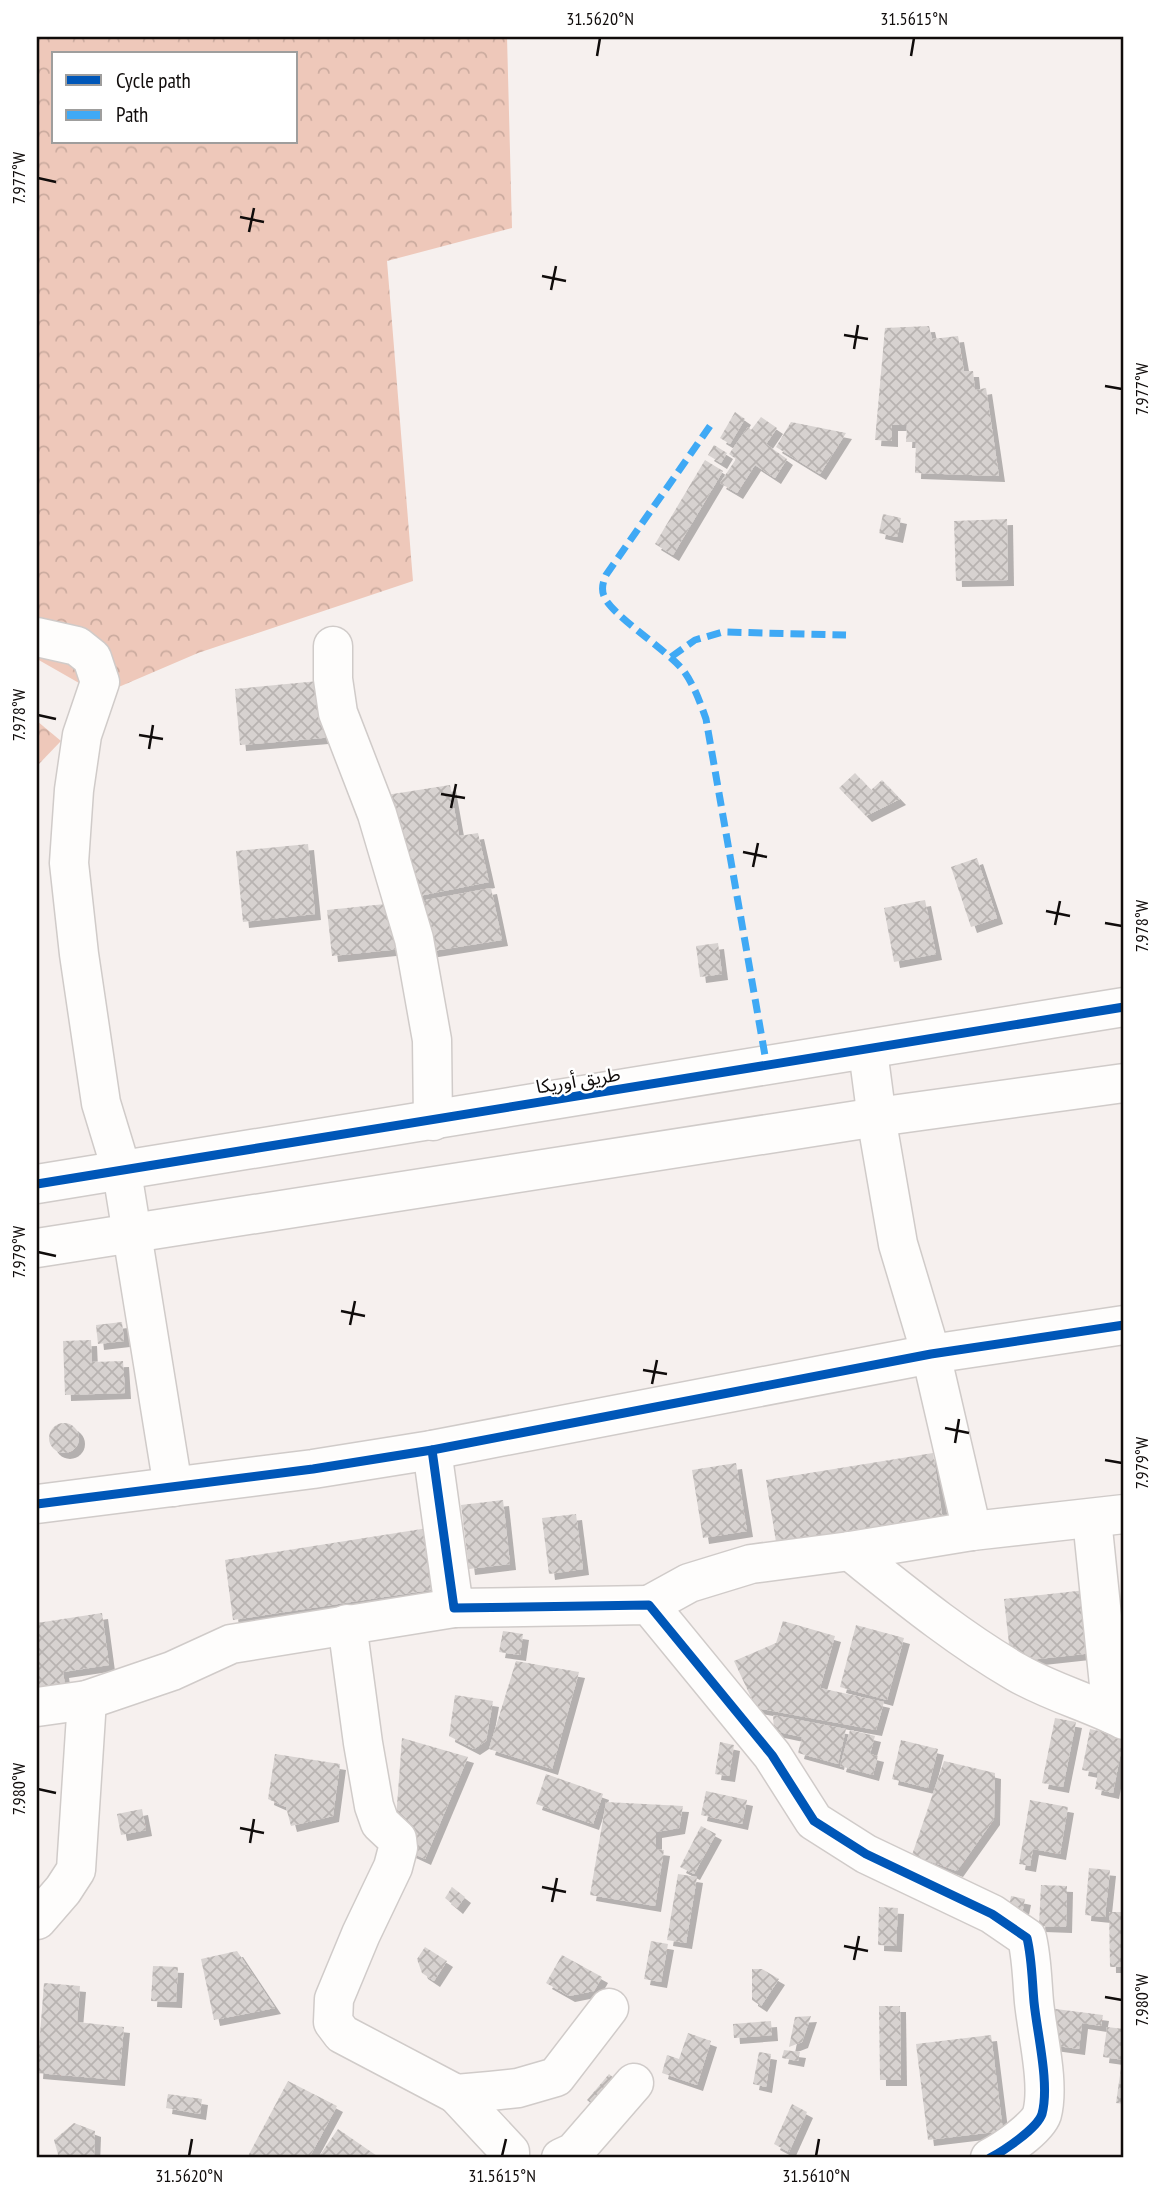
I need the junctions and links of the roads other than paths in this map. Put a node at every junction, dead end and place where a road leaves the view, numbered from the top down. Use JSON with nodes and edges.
{"nodes":[{"id":1,"x":37,"y":637,"type":"edge"},
{"id":2,"x":332,"y":646,"type":"dead end"},
{"id":3,"x":1124,"y":1007,"type":"edge"},
{"id":4,"x":869,"y":1051,"type":"junction"},
{"id":5,"x":1124,"y":1083,"type":"edge"},
{"id":6,"x":877,"y":1117,"type":"junction"},
{"id":7,"x":433,"y":1121,"type":"junction"},
{"id":8,"x":122,"y":1172,"type":"junction"},
{"id":9,"x":37,"y":1184,"type":"edge"},
{"id":10,"x":132,"y":1234,"type":"junction"},
{"id":11,"x":37,"y":1248,"type":"edge"},
{"id":12,"x":1124,"y":1325,"type":"edge"},
{"id":13,"x":930,"y":1354,"type":"junction"},
{"id":14,"x":432,"y":1450,"type":"junction"},
{"id":15,"x":173,"y":1487,"type":"junction"},
{"id":16,"x":37,"y":1504,"type":"edge"},
{"id":17,"x":1108,"y":1517,"type":"edge"},
{"id":18,"x":972,"y":1531,"type":"junction"},
{"id":19,"x":850,"y":1551,"type":"junction"},
{"id":20,"x":649,"y":1605,"type":"junction"},
{"id":21,"x":454,"y":1608,"type":"junction"},
{"id":22,"x":347,"y":1624,"type":"junction"},
{"id":23,"x":1116,"y":1656,"type":"edge"},
{"id":24,"x":88,"y":1700,"type":"junction"},
{"id":25,"x":37,"y":1707,"type":"edge"},
{"id":26,"x":1118,"y":1717,"type":"edge"},
{"id":27,"x":37,"y":1920,"type":"edge"},
{"id":28,"x":609,"y":2008,"type":"dead end"},
{"id":29,"x":634,"y":2083,"type":"dead end"},
{"id":30,"x":456,"y":2094,"type":"junction"},
{"id":31,"x":519,"y":2156,"type":"edge"},
{"id":32,"x":561,"y":2158,"type":"edge"},
{"id":33,"x":990,"y":2158,"type":"edge"}],
"edges":[{"from":1,"to":8,"type":"street"},
{"from":2,"to":7,"type":"street"},
{"from":3,"to":4,"type":"street","name":"طريق أوريكا"},
{"from":4,"to":6,"type":"street"},
{"from":4,"to":7,"type":"street","name":"طريق أوريكا"},
{"from":5,"to":6,"type":"street"},
{"from":6,"to":10,"type":"street"},
{"from":6,"to":13,"type":"street"},
{"from":7,"to":8,"type":"street","name":"طريق أوريكا"},
{"from":8,"to":9,"type":"street","name":"طريق أوريكا"},
{"from":8,"to":10,"type":"street"},
{"from":10,"to":11,"type":"street"},
{"from":10,"to":15,"type":"street"},
{"from":12,"to":13,"type":"street"},
{"from":13,"to":14,"type":"street"},
{"from":13,"to":18,"type":"street"},
{"from":14,"to":15,"type":"street"},
{"from":14,"to":21,"type":"street"},
{"from":15,"to":16,"type":"street"},
{"from":17,"to":18,"type":"street"},
{"from":17,"to":23,"type":"street"},
{"from":18,"to":19,"type":"street"},
{"from":19,"to":20,"type":"street"},
{"from":19,"to":26,"type":"street"},
{"from":20,"to":21,"type":"street"},
{"from":20,"to":33,"type":"street"},
{"from":21,"to":22,"type":"street"},
{"from":22,"to":24,"type":"street"},
{"from":22,"to":30,"type":"street"},
{"from":23,"to":26,"type":"street"},
{"from":24,"to":25,"type":"street"},
{"from":24,"to":27,"type":"street"},
{"from":28,"to":30,"type":"street"},
{"from":29,"to":32,"type":"street"},
{"from":30,"to":31,"type":"street"}]}
